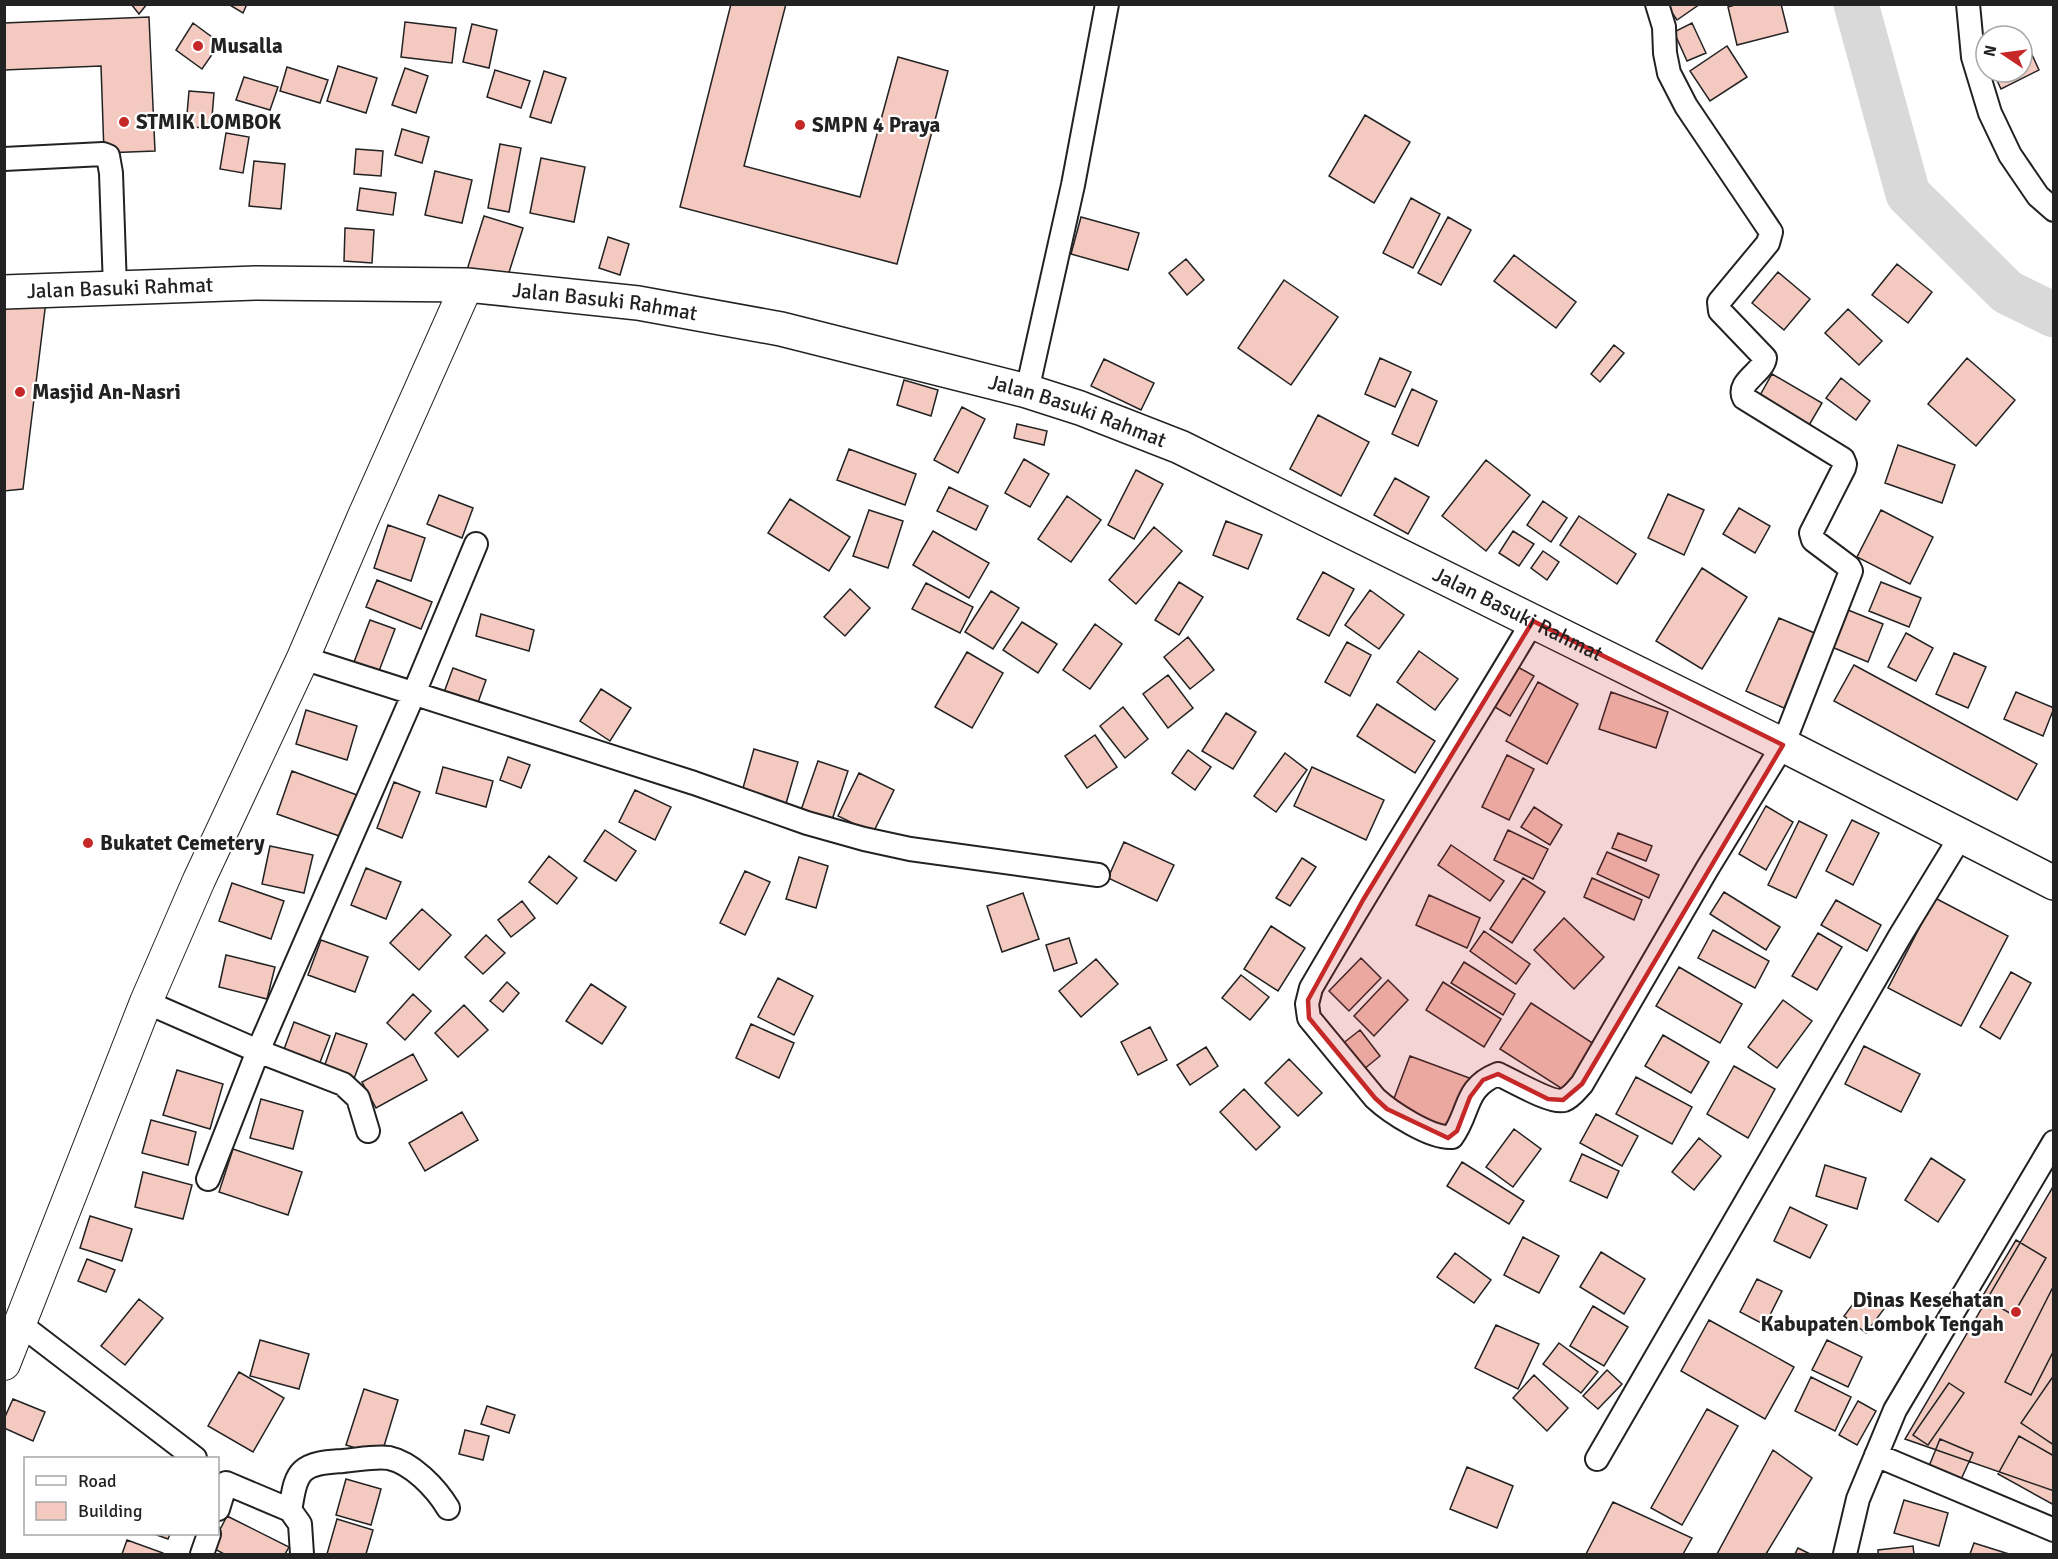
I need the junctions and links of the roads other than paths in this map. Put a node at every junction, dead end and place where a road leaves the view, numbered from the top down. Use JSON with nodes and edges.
{"nodes":[{"id":1,"x":1107,"y":4,"type":"edge"},
{"id":2,"x":1657,"y":4,"type":"edge"},
{"id":3,"x":1968,"y":4,"type":"edge"},
{"id":4,"x":4,"y":159,"type":"edge"},
{"id":5,"x":2054,"y":210,"type":"edge"},
{"id":6,"x":467,"y":285,"type":"junction"},
{"id":7,"x":115,"y":288,"type":"junction"},
{"id":8,"x":4,"y":292,"type":"edge"},
{"id":9,"x":1027,"y":391,"type":"junction"},
{"id":10,"x":476,"y":544,"type":"dead end"},
{"id":11,"x":1533,"y":621,"type":"junction"},
{"id":12,"x":303,"y":658,"type":"junction"},
{"id":13,"x":414,"y":693,"type":"junction"},
{"id":14,"x":1783,"y":745,"type":"junction"},
{"id":15,"x":1961,"y":836,"type":"junction"},
{"id":16,"x":1098,"y":875,"type":"dead end"},
{"id":17,"x":2054,"y":883,"type":"edge"},
{"id":18,"x":146,"y":1002,"type":"junction"},
{"id":19,"x":258,"y":1051,"type":"junction"},
{"id":20,"x":368,"y":1131,"type":"dead end"},
{"id":21,"x":2054,"y":1142,"type":"edge"},
{"id":22,"x":208,"y":1179,"type":"dead end"},
{"id":23,"x":21,"y":1324,"type":"junction"},
{"id":24,"x":4,"y":1364,"type":"edge"},
{"id":25,"x":1876,"y":1455,"type":"junction"},
{"id":26,"x":194,"y":1457,"type":"edge"},
{"id":27,"x":1597,"y":1459,"type":"dead end"},
{"id":28,"x":222,"y":1480,"type":"edge"},
{"id":29,"x":219,"y":1502,"type":"edge"},
{"id":30,"x":448,"y":1508,"type":"dead end"},
{"id":31,"x":290,"y":1510,"type":"junction"},
{"id":32,"x":2054,"y":1530,"type":"edge"},
{"id":33,"x":208,"y":1535,"type":"edge"},
{"id":34,"x":202,"y":1554,"type":"edge"},
{"id":35,"x":302,"y":1554,"type":"edge"},
{"id":36,"x":1845,"y":1554,"type":"edge"}],
"edges":[{"from":1,"to":9,"type":"street"},
{"from":2,"to":14,"type":"street"},
{"from":3,"to":5,"type":"street"},
{"from":4,"to":7,"type":"street"},
{"from":6,"to":7,"type":"main road","name":"Jalan Basuki Rahmat"},
{"from":6,"to":9,"type":"main road","name":"Jalan Basuki Rahmat"},
{"from":6,"to":12,"type":"main road"},
{"from":7,"to":8,"type":"main road","name":"Jalan Basuki Rahmat"},
{"from":9,"to":11,"type":"main road","name":"Jalan Basuki Rahmat"},
{"from":10,"to":13,"type":"street"},
{"from":11,"to":14,"type":"main road","name":"Jalan Basuki Rahmat"},
{"from":11,"to":14,"type":"street"},
{"from":12,"to":13,"type":"street"},
{"from":12,"to":18,"type":"main road"},
{"from":13,"to":16,"type":"street"},
{"from":13,"to":19,"type":"street"},
{"from":14,"to":15,"type":"main road","name":"Jalan Basuki Rahmat"},
{"from":15,"to":17,"type":"main road","name":"Jalan Basuki Rahmat"},
{"from":15,"to":27,"type":"street"},
{"from":18,"to":19,"type":"street"},
{"from":18,"to":23,"type":"main road"},
{"from":19,"to":20,"type":"street"},
{"from":19,"to":22,"type":"street"},
{"from":21,"to":25,"type":"street"},
{"from":23,"to":24,"type":"main road"},
{"from":23,"to":26,"type":"street"},
{"from":25,"to":32,"type":"street"},
{"from":25,"to":36,"type":"street"},
{"from":28,"to":29,"type":"street"},
{"from":28,"to":31,"type":"street"},
{"from":30,"to":31,"type":"street"},
{"from":31,"to":35,"type":"street"},
{"from":33,"to":34,"type":"street"}]}
